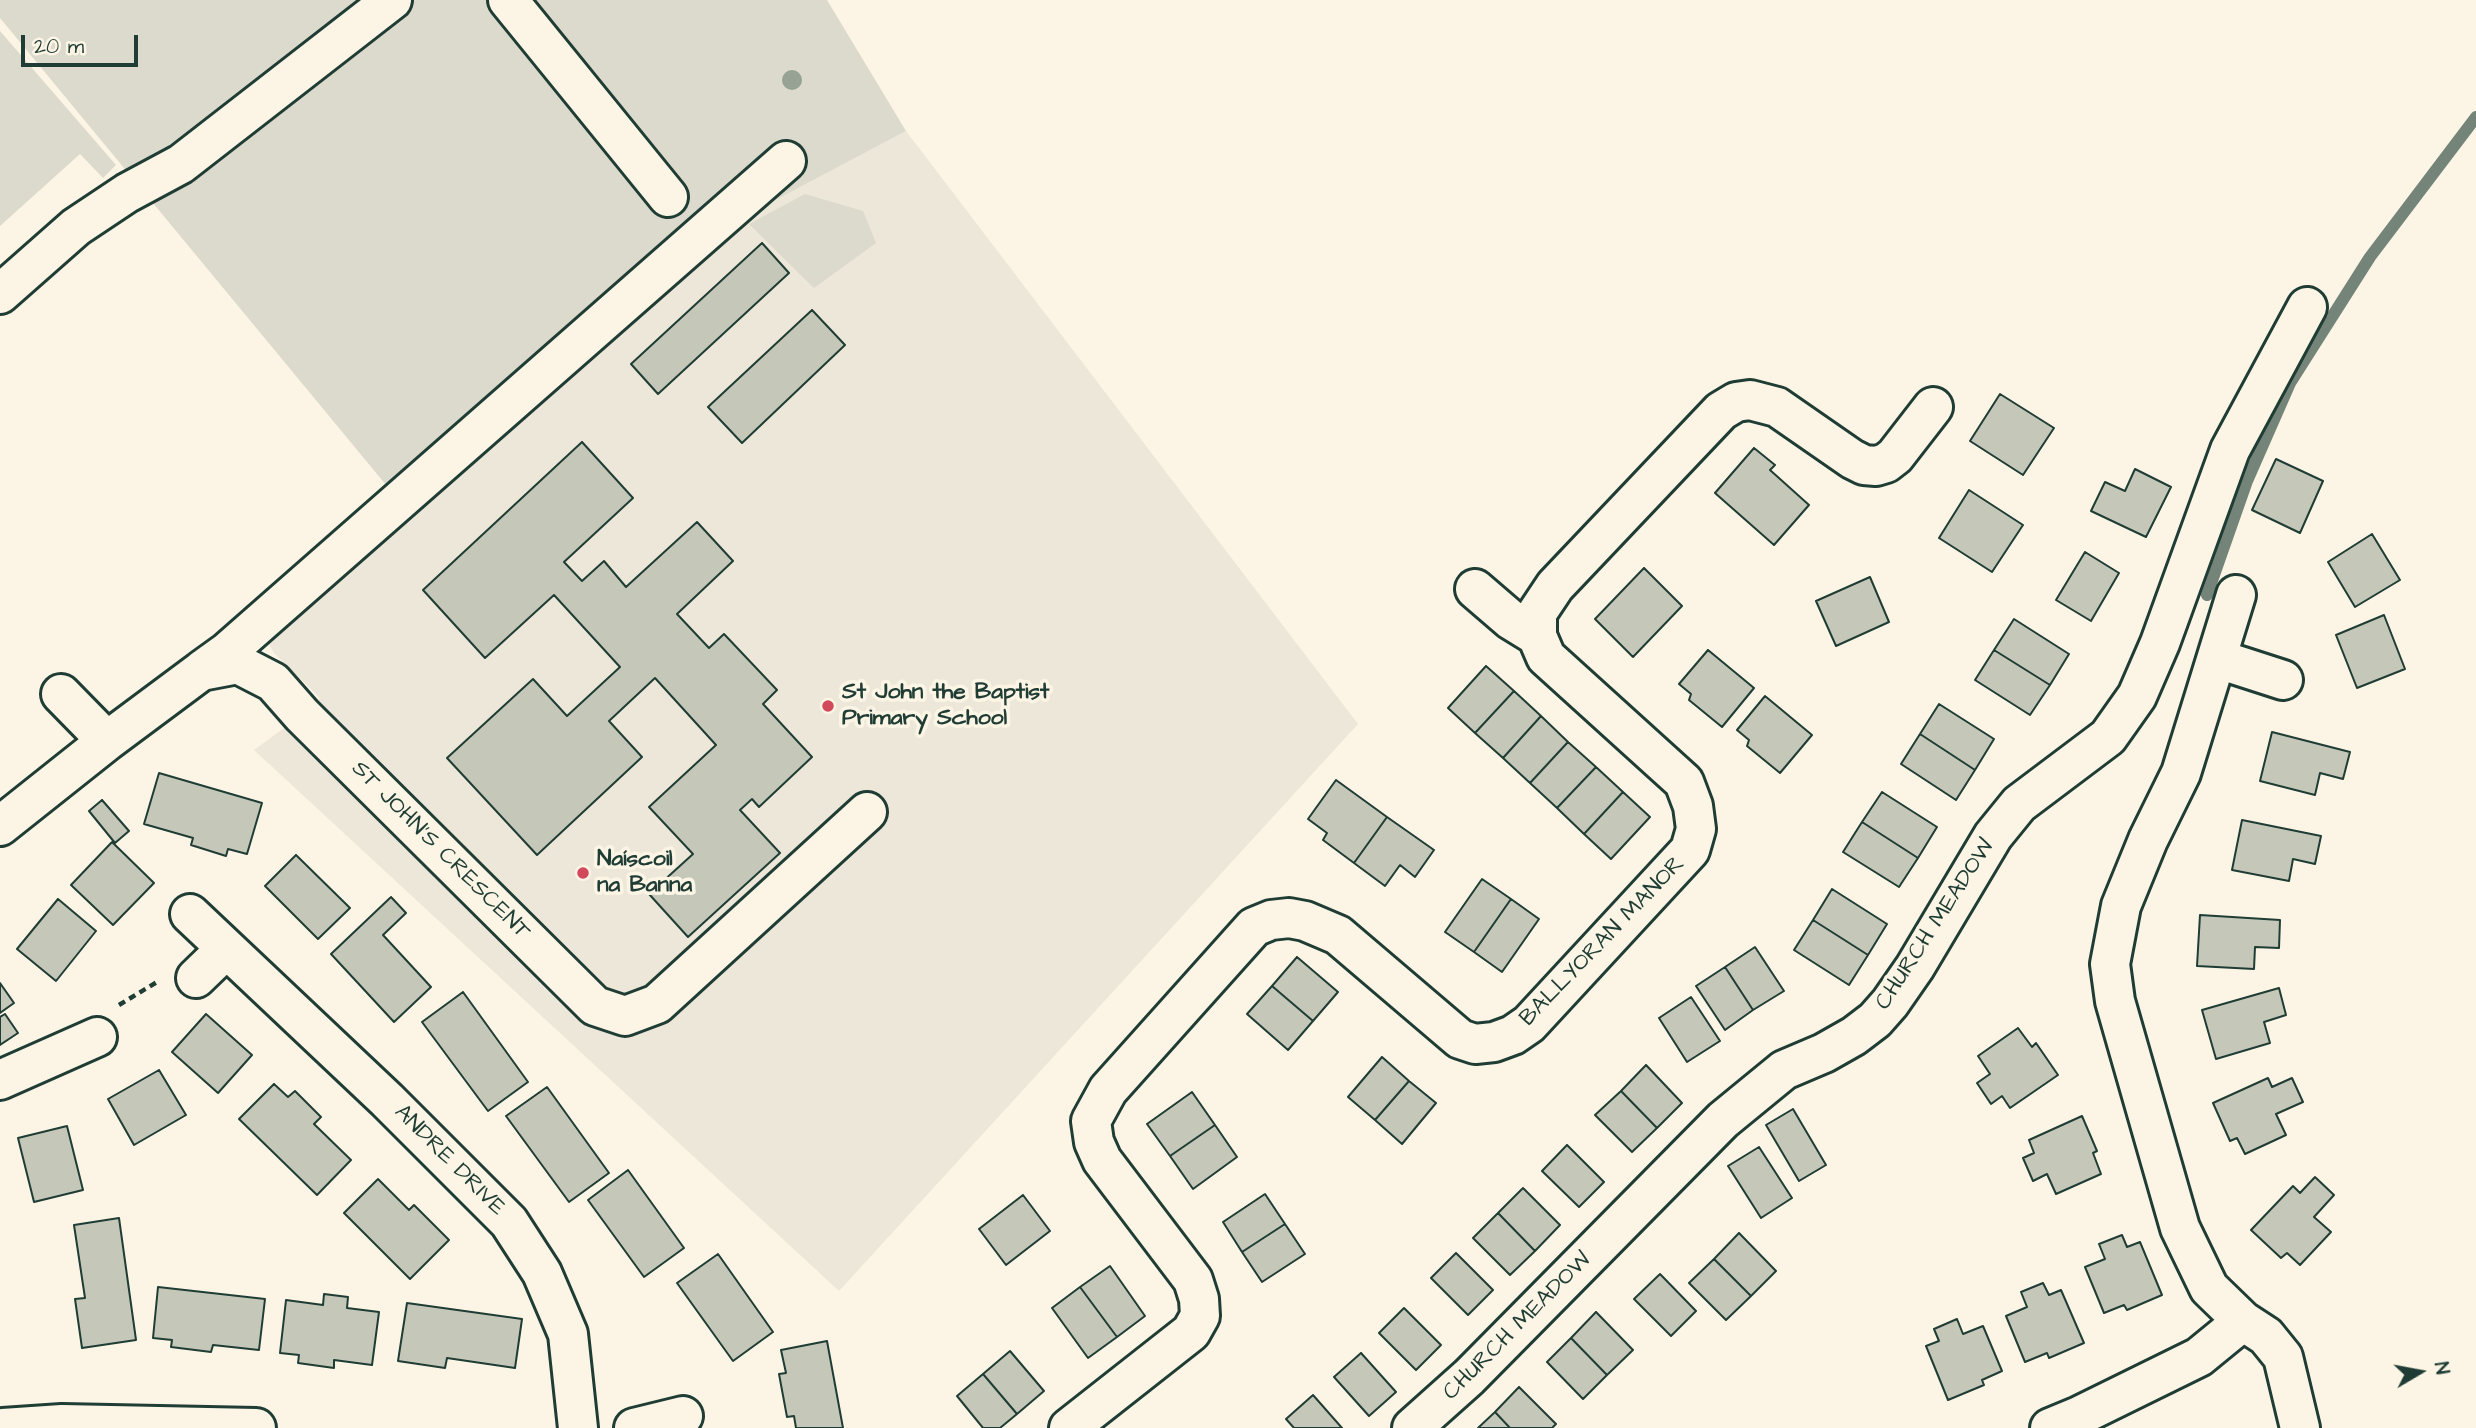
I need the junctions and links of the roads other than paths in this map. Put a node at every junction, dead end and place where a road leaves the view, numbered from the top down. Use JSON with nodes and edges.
{"nodes":[{"id":1,"x":392,"y":0,"type":"edge"},
{"id":2,"x":508,"y":0,"type":"edge"},
{"id":3,"x":786,"y":162,"type":"dead end"},
{"id":4,"x":668,"y":197,"type":"dead end"},
{"id":5,"x":0,"y":293,"type":"edge"},
{"id":6,"x":2307,"y":307,"type":"dead end"},
{"id":7,"x":1933,"y":407,"type":"dead end"},
{"id":8,"x":1475,"y":589,"type":"dead end"},
{"id":9,"x":2236,"y":595,"type":"dead end"},
{"id":10,"x":1537,"y":636,"type":"junction"},
{"id":11,"x":2218,"y":659,"type":"junction"},
{"id":12,"x":201,"y":671,"type":"junction"},
{"id":13,"x":2283,"y":680,"type":"dead end"},
{"id":14,"x":61,"y":694,"type":"dead end"},
{"id":15,"x":107,"y":741,"type":"junction"},
{"id":16,"x":867,"y":812,"type":"dead end"},
{"id":17,"x":0,"y":826,"type":"edge"},
{"id":18,"x":190,"y":914,"type":"dead end"},
{"id":19,"x":226,"y":949,"type":"junction"},
{"id":20,"x":196,"y":978,"type":"road end"},
{"id":21,"x":97,"y":1037,"type":"road end"},
{"id":22,"x":0,"y":1080,"type":"edge"},
{"id":23,"x":2243,"y":1321,"type":"junction"},
{"id":24,"x":683,"y":1416,"type":"dead end"},
{"id":25,"x":3,"y":1428,"type":"edge"},
{"id":26,"x":256,"y":1428,"type":"edge"},
{"id":27,"x":578,"y":1428,"type":"edge"},
{"id":28,"x":634,"y":1428,"type":"edge"},
{"id":29,"x":1069,"y":1428,"type":"edge"},
{"id":30,"x":1412,"y":1428,"type":"edge"},
{"id":31,"x":2050,"y":1428,"type":"edge"},
{"id":32,"x":2300,"y":1428,"type":"edge"}],
"edges":[{"from":1,"to":5,"type":"street"},
{"from":2,"to":4,"type":"street"},
{"from":3,"to":12,"type":"street"},
{"from":6,"to":30,"type":"street","name":"CHURCH MEADOW"},
{"from":7,"to":10,"type":"street"},
{"from":8,"to":10,"type":"street"},
{"from":9,"to":11,"type":"street"},
{"from":10,"to":29,"type":"street","name":"BALLYORAN MANOR"},
{"from":11,"to":13,"type":"street"},
{"from":11,"to":23,"type":"street"},
{"from":12,"to":15,"type":"street","name":"ST JOHN'S CRESCENT"},
{"from":12,"to":16,"type":"street","name":"ST JOHN'S CRESCENT"},
{"from":14,"to":15,"type":"street"},
{"from":15,"to":17,"type":"street","name":"ST JOHN'S CRESCENT"},
{"from":18,"to":19,"type":"street","name":"ANDRE DRIVE"},
{"from":19,"to":20,"type":"street"},
{"from":19,"to":27,"type":"street","name":"ANDRE DRIVE"},
{"from":21,"to":22,"type":"street"},
{"from":23,"to":31,"type":"street"},
{"from":23,"to":32,"type":"street"},
{"from":24,"to":28,"type":"street"},
{"from":25,"to":26,"type":"street"}]}
